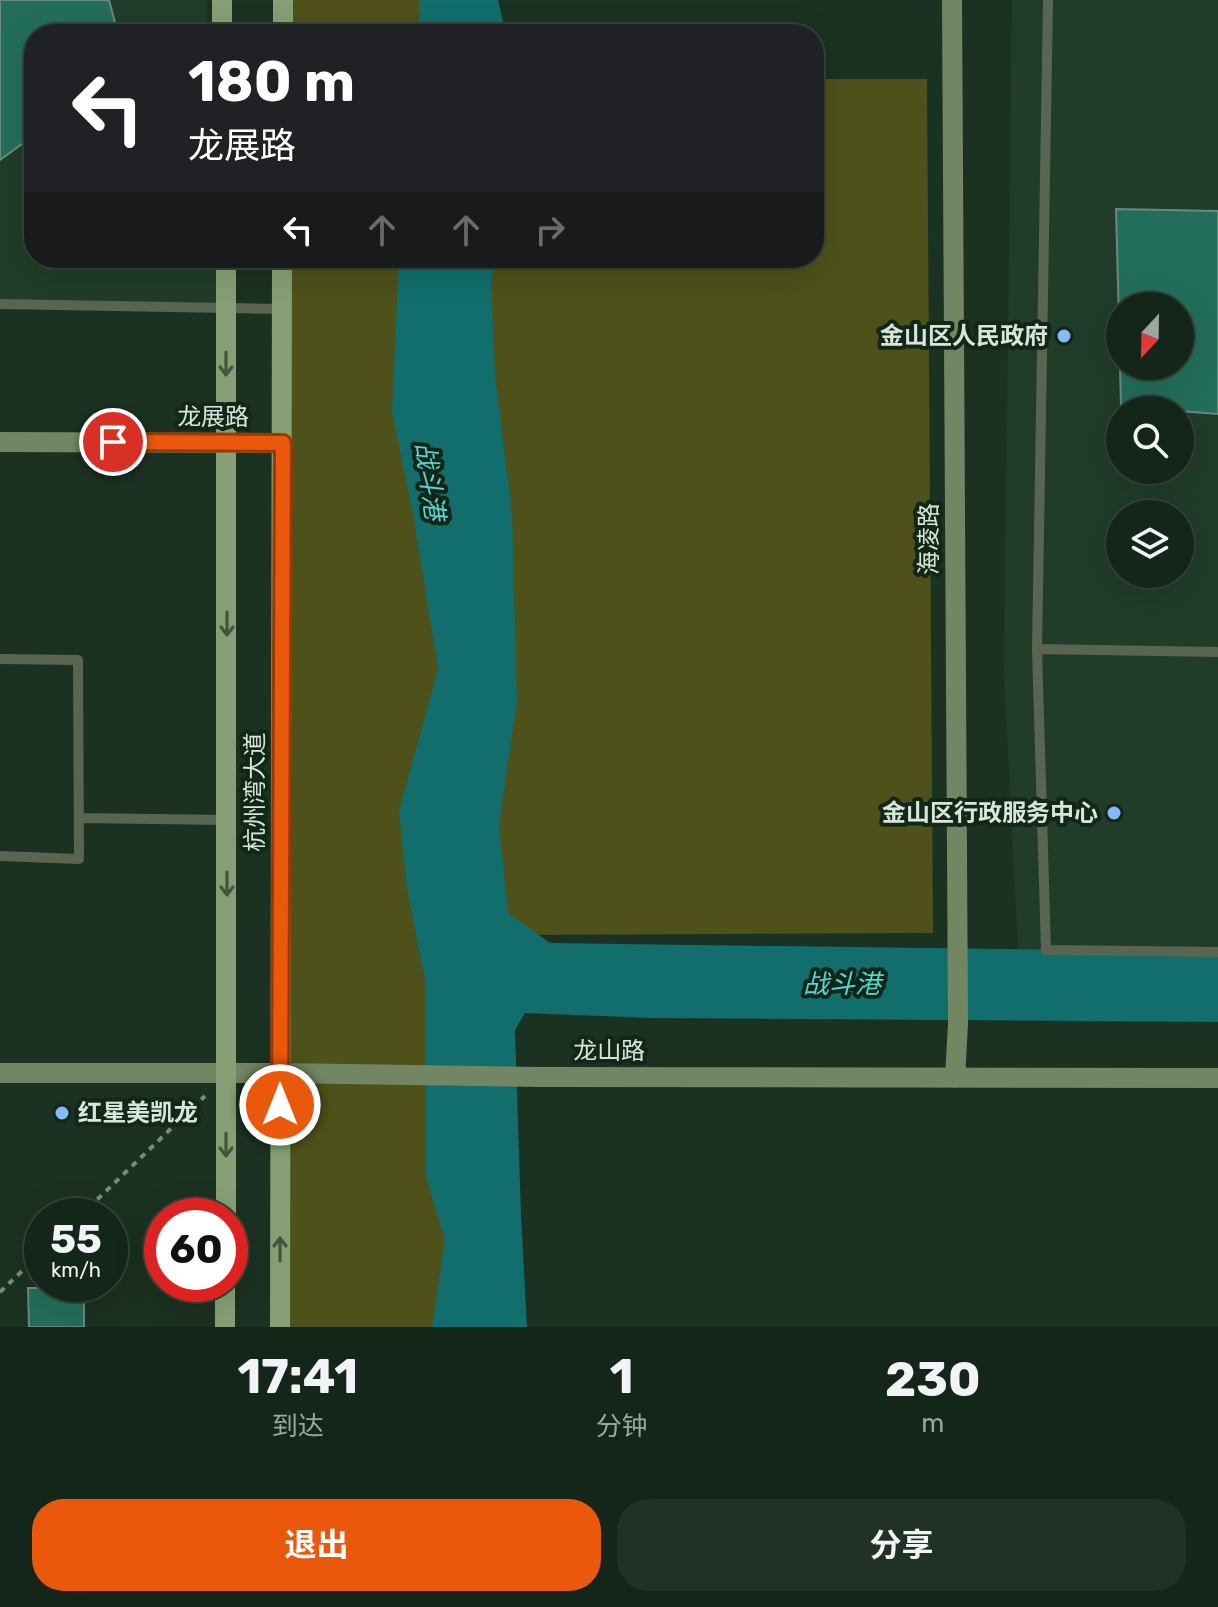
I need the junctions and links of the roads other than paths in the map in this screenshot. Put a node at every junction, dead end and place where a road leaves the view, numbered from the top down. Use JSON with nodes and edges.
{"nodes":[{"id":1,"x":222,"y":0,"type":"edge"},
{"id":2,"x":283,"y":0,"type":"edge"},
{"id":3,"x":952,"y":0,"type":"edge"},
{"id":4,"x":1048,"y":0,"type":"edge"},
{"id":5,"x":222,"y":24,"type":"edge"},
{"id":6,"x":283,"y":24,"type":"edge"},
{"id":7,"x":226,"y":268,"type":"edge"},
{"id":8,"x":282,"y":268,"type":"edge"},
{"id":9,"x":0,"y":304,"type":"edge"},
{"id":10,"x":226,"y":308,"type":"junction"},
{"id":11,"x":282,"y":309,"type":"junction"},
{"id":12,"x":0,"y":442,"type":"edge"},
{"id":13,"x":227,"y":443,"type":"junction"},
{"id":14,"x":283,"y":443,"type":"junction"},
{"id":15,"x":1037,"y":649,"type":"junction"},
{"id":16,"x":1218,"y":652,"type":"edge"},
{"id":17,"x":0,"y":659,"type":"edge"},
{"id":18,"x":79,"y":818,"type":"junction"},
{"id":19,"x":227,"y":820,"type":"junction"},
{"id":20,"x":0,"y":856,"type":"edge"},
{"id":21,"x":1218,"y":952,"type":"edge"},
{"id":22,"x":0,"y":1073,"type":"edge"},
{"id":23,"x":280,"y":1073,"type":"junction"},
{"id":24,"x":227,"y":1075,"type":"junction"},
{"id":25,"x":955,"y":1078,"type":"junction"},
{"id":26,"x":1218,"y":1078,"type":"edge"},
{"id":27,"x":226,"y":1198,"type":"edge"},
{"id":28,"x":225,"y":1302,"type":"edge"},
{"id":29,"x":225,"y":1327,"type":"edge"},
{"id":30,"x":280,"y":1327,"type":"edge"}],
"edges":[{"from":1,"to":5,"type":"main road"},
{"from":2,"to":6,"type":"main road"},
{"from":3,"to":25,"type":"street","name":"海凌路"},
{"from":4,"to":15,"type":"lane"},
{"from":7,"to":10,"type":"main road","name":"杭州湾大道"},
{"from":8,"to":11,"type":"main road","name":"杭州湾大道"},
{"from":9,"to":10,"type":"lane"},
{"from":10,"to":11,"type":"lane"},
{"from":10,"to":13,"type":"main road","name":"杭州湾大道","one_way":true},
{"from":11,"to":14,"type":"main road","name":"杭州湾大道"},
{"from":12,"to":13,"type":"street","name":"龙展路"},
{"from":13,"to":14,"type":"street","name":"龙展路"},
{"from":13,"to":19,"type":"main road","name":"杭州湾大道","one_way":true},
{"from":14,"to":23,"type":"main road","name":"杭州湾大道"},
{"from":15,"to":16,"type":"lane"},
{"from":15,"to":21,"type":"lane"},
{"from":17,"to":18,"type":"lane"},
{"from":18,"to":19,"type":"lane"},
{"from":18,"to":20,"type":"lane"},
{"from":19,"to":24,"type":"main road","name":"杭州湾大道","one_way":true},
{"from":22,"to":24,"type":"street","name":"龙山路"},
{"from":23,"to":24,"type":"street","name":"龙山路"},
{"from":23,"to":25,"type":"street","name":"龙山路"},
{"from":30,"to":23,"type":"main road","name":"杭州湾大道","one_way":true},
{"from":24,"to":27,"type":"main road","name":"杭州湾大道","one_way":true},
{"from":25,"to":26,"type":"street","name":"龙山路"},
{"from":28,"to":29,"type":"main road"}]}
